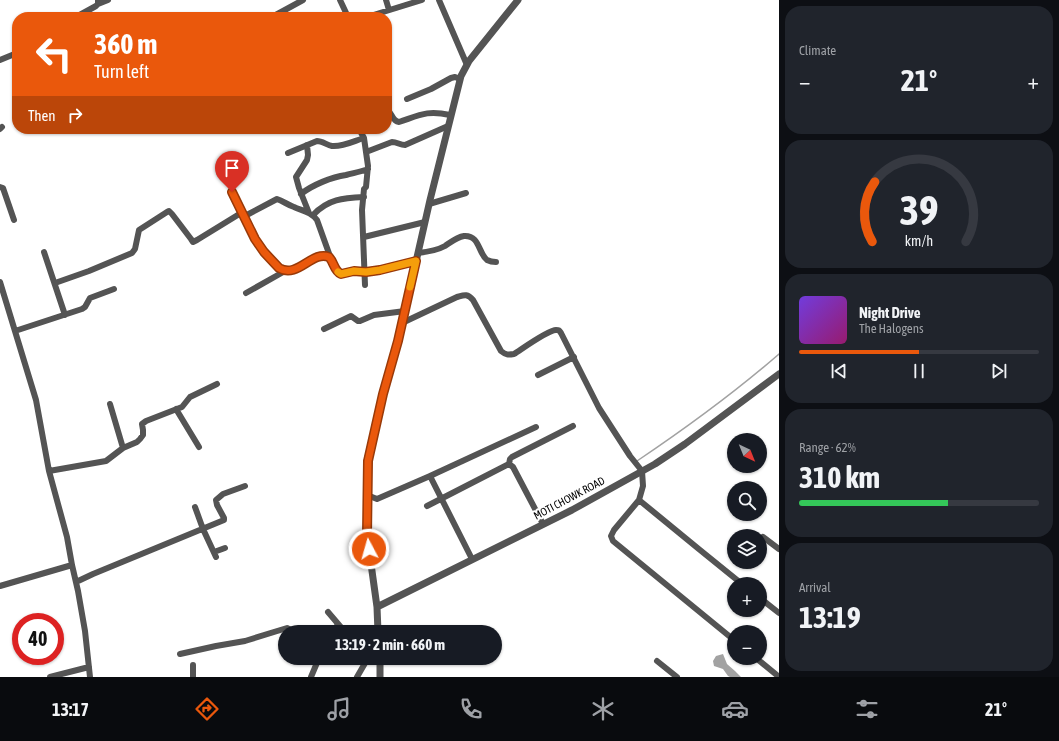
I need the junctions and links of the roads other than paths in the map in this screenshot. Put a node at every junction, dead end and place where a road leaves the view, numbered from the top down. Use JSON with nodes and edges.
{"nodes":[{"id":1,"x":108,"y":0,"type":"edge"},
{"id":2,"x":303,"y":0,"type":"edge"},
{"id":3,"x":340,"y":0,"type":"edge"},
{"id":4,"x":386,"y":0,"type":"edge"},
{"id":5,"x":422,"y":0,"type":"edge"},
{"id":6,"x":439,"y":0,"type":"edge"},
{"id":7,"x":518,"y":0,"type":"edge"},
{"id":8,"x":98,"y":2,"type":"edge"},
{"id":9,"x":389,"y":10,"type":"junction"},
{"id":10,"x":87,"y":12,"type":"edge"},
{"id":11,"x":281,"y":12,"type":"edge"},
{"id":12,"x":346,"y":12,"type":"edge"},
{"id":13,"x":383,"y":12,"type":"edge"},
{"id":14,"x":12,"y":55,"type":"edge"},
{"id":15,"x":0,"y":60,"type":"edge"},
{"id":16,"x":467,"y":64,"type":"junction"},
{"id":17,"x":460,"y":79,"type":"junction"},
{"id":18,"x":407,"y":99,"type":"dead end"},
{"id":19,"x":450,"y":115,"type":"junction"},
{"id":20,"x":392,"y":116,"type":"edge"},
{"id":21,"x":448,"y":126,"type":"junction"},
{"id":22,"x":362,"y":134,"type":"edge"},
{"id":23,"x":364,"y":138,"type":"junction"},
{"id":24,"x":308,"y":145,"type":"junction"},
{"id":25,"x":366,"y":152,"type":"junction"},
{"id":26,"x":288,"y":153,"type":"dead end"},
{"id":27,"x":368,"y":169,"type":"junction"},
{"id":28,"x":0,"y":187,"type":"edge"},
{"id":29,"x":232,"y":192,"type":"dead end"},
{"id":30,"x":301,"y":194,"type":"junction"},
{"id":31,"x":466,"y":194,"type":"dead end"},
{"id":32,"x":364,"y":198,"type":"junction"},
{"id":33,"x":429,"y":204,"type":"junction"},
{"id":34,"x":311,"y":214,"type":"junction"},
{"id":35,"x":242,"y":215,"type":"junction"},
{"id":36,"x":14,"y":220,"type":"dead end"},
{"id":37,"x":425,"y":222,"type":"junction"},
{"id":38,"x":364,"y":237,"type":"junction"},
{"id":39,"x":44,"y":252,"type":"dead end"},
{"id":40,"x":418,"y":252,"type":"junction"},
{"id":41,"x":331,"y":259,"type":"junction"},
{"id":42,"x":416,"y":261,"type":"junction"},
{"id":43,"x":496,"y":262,"type":"dead end"},
{"id":44,"x":286,"y":271,"type":"junction"},
{"id":45,"x":366,"y":272,"type":"junction"},
{"id":46,"x":0,"y":282,"type":"edge"},
{"id":47,"x":55,"y":283,"type":"junction"},
{"id":48,"x":366,"y":285,"type":"dead end"},
{"id":49,"x":114,"y":288,"type":"dead end"},
{"id":50,"x":1,"y":289,"type":"edge"},
{"id":51,"x":246,"y":293,"type":"dead end"},
{"id":52,"x":405,"y":311,"type":"junction"},
{"id":53,"x":65,"y":315,"type":"junction"},
{"id":54,"x":402,"y":323,"type":"junction"},
{"id":55,"x":324,"y":329,"type":"dead end"},
{"id":56,"x":15,"y":330,"type":"junction"},
{"id":57,"x":574,"y":358,"type":"junction"},
{"id":58,"x":779,"y":374,"type":"edge"},
{"id":59,"x":538,"y":375,"type":"dead end"},
{"id":60,"x":217,"y":384,"type":"dead end"},
{"id":61,"x":110,"y":404,"type":"dead end"},
{"id":62,"x":176,"y":409,"type":"junction"},
{"id":63,"x":573,"y":426,"type":"dead end"},
{"id":64,"x":536,"y":427,"type":"dead end"},
{"id":65,"x":199,"y":447,"type":"dead end"},
{"id":66,"x":122,"y":448,"type":"junction"},
{"id":67,"x":509,"y":464,"type":"junction"},
{"id":68,"x":49,"y":471,"type":"junction"},
{"id":69,"x":642,"y":471,"type":"junction"},
{"id":70,"x":430,"y":476,"type":"junction"},
{"id":71,"x":245,"y":486,"type":"dead end"},
{"id":72,"x":367,"y":495,"type":"junction"},
{"id":73,"x":441,"y":499,"type":"junction"},
{"id":74,"x":639,"y":500,"type":"junction"},
{"id":75,"x":427,"y":506,"type":"dead end"},
{"id":76,"x":195,"y":507,"type":"dead end"},
{"id":77,"x":543,"y":524,"type":"junction"},
{"id":78,"x":203,"y":529,"type":"junction"},
{"id":79,"x":767,"y":540,"type":"edge"},
{"id":80,"x":225,"y":548,"type":"dead end"},
{"id":81,"x":779,"y":549,"type":"edge"},
{"id":82,"x":472,"y":560,"type":"junction"},
{"id":83,"x":72,"y":565,"type":"junction"},
{"id":84,"x":733,"y":577,"type":"edge"},
{"id":85,"x":76,"y":582,"type":"junction"},
{"id":86,"x":0,"y":586,"type":"edge"},
{"id":87,"x":767,"y":604,"type":"edge"},
{"id":88,"x":377,"y":607,"type":"junction"},
{"id":89,"x":328,"y":612,"type":"dead end"},
{"id":90,"x":779,"y":613,"type":"edge"},
{"id":91,"x":338,"y":624,"type":"edge"},
{"id":92,"x":378,"y":625,"type":"edge"},
{"id":93,"x":278,"y":631,"type":"edge"},
{"id":94,"x":727,"y":634,"type":"edge"},
{"id":95,"x":180,"y":654,"type":"dead end"},
{"id":96,"x":657,"y":661,"type":"dead end"},
{"id":97,"x":192,"y":665,"type":"dead end"},
{"id":98,"x":316,"y":665,"type":"edge"},
{"id":99,"x":364,"y":665,"type":"edge"},
{"id":100,"x":380,"y":665,"type":"edge"},
{"id":101,"x":765,"y":665,"type":"edge"},
{"id":102,"x":89,"y":667,"type":"junction"},
{"id":103,"x":778,"y":676,"type":"edge"},
{"id":104,"x":50,"y":677,"type":"edge"},
{"id":105,"x":90,"y":677,"type":"edge"},
{"id":106,"x":193,"y":677,"type":"edge"},
{"id":107,"x":310,"y":677,"type":"edge"},
{"id":108,"x":357,"y":677,"type":"edge"},
{"id":109,"x":380,"y":677,"type":"edge"},
{"id":110,"x":677,"y":677,"type":"edge"}],
"edges":[{"from":1,"to":8,"type":"street"},
{"from":2,"to":11,"type":"street"},
{"from":3,"to":12,"type":"street"},
{"from":4,"to":9,"type":"street"},
{"from":5,"to":9,"type":"street"},
{"from":6,"to":16,"type":"street"},
{"from":7,"to":16,"type":"street"},
{"from":8,"to":10,"type":"street"},
{"from":9,"to":13,"type":"street"},
{"from":14,"to":15,"type":"street"},
{"from":16,"to":17,"type":"street"},
{"from":17,"to":18,"type":"street"},
{"from":17,"to":19,"type":"street"},
{"from":19,"to":20,"type":"street"},
{"from":19,"to":21,"type":"street"},
{"from":21,"to":25,"type":"street"},
{"from":21,"to":33,"type":"street"},
{"from":22,"to":23,"type":"street"},
{"from":23,"to":24,"type":"street"},
{"from":23,"to":25,"type":"street"},
{"from":24,"to":26,"type":"street"},
{"from":24,"to":30,"type":"street"},
{"from":25,"to":27,"type":"street"},
{"from":27,"to":30,"type":"street"},
{"from":27,"to":32,"type":"street"},
{"from":28,"to":36,"type":"street"},
{"from":29,"to":35,"type":"street"},
{"from":30,"to":34,"type":"street"},
{"from":31,"to":33,"type":"street"},
{"from":32,"to":34,"type":"street"},
{"from":32,"to":38,"type":"street"},
{"from":33,"to":37,"type":"street"},
{"from":34,"to":35,"type":"street"},
{"from":34,"to":41,"type":"street"},
{"from":35,"to":44,"type":"street"},
{"from":35,"to":47,"type":"street"},
{"from":37,"to":38,"type":"street"},
{"from":37,"to":40,"type":"street"},
{"from":38,"to":45,"type":"street"},
{"from":39,"to":47,"type":"street"},
{"from":40,"to":42,"type":"street"},
{"from":40,"to":43,"type":"street"},
{"from":41,"to":44,"type":"street"},
{"from":41,"to":45,"type":"street"},
{"from":42,"to":45,"type":"street"},
{"from":42,"to":52,"type":"street"},
{"from":44,"to":51,"type":"street"},
{"from":45,"to":48,"type":"street"},
{"from":46,"to":50,"type":"street"},
{"from":47,"to":53,"type":"street"},
{"from":49,"to":53,"type":"street"},
{"from":50,"to":56,"type":"street"},
{"from":52,"to":54,"type":"street"},
{"from":52,"to":55,"type":"street"},
{"from":53,"to":56,"type":"street"},
{"from":54,"to":57,"type":"street"},
{"from":54,"to":72,"type":"street"},
{"from":56,"to":68,"type":"street"},
{"from":57,"to":59,"type":"street"},
{"from":57,"to":69,"type":"street"},
{"from":58,"to":69,"type":"street","name":"MOTI CHOWK ROAD"},
{"from":60,"to":62,"type":"street"},
{"from":61,"to":66,"type":"street"},
{"from":62,"to":65,"type":"street"},
{"from":62,"to":66,"type":"street"},
{"from":63,"to":67,"type":"street"},
{"from":64,"to":70,"type":"street"},
{"from":66,"to":68,"type":"street"},
{"from":67,"to":73,"type":"street"},
{"from":67,"to":77,"type":"street"},
{"from":68,"to":83,"type":"street"},
{"from":69,"to":74,"type":"street"},
{"from":69,"to":77,"type":"street","name":"MOTI CHOWK ROAD"},
{"from":70,"to":72,"type":"street"},
{"from":70,"to":73,"type":"street"},
{"from":71,"to":78,"type":"street"},
{"from":72,"to":88,"type":"street"},
{"from":73,"to":75,"type":"street"},
{"from":73,"to":82,"type":"street"},
{"from":74,"to":84,"type":"street"},
{"from":74,"to":94,"type":"street"},
{"from":76,"to":78,"type":"street"},
{"from":77,"to":82,"type":"street","name":"MOTI CHOWK ROAD"},
{"from":78,"to":80,"type":"street"},
{"from":78,"to":85,"type":"street"},
{"from":79,"to":81,"type":"street"},
{"from":82,"to":88,"type":"street","name":"MOTI CHOWK ROAD"},
{"from":83,"to":85,"type":"street"},
{"from":83,"to":86,"type":"street"},
{"from":85,"to":102,"type":"street"},
{"from":87,"to":90,"type":"street"},
{"from":88,"to":92,"type":"street"},
{"from":89,"to":91,"type":"street"},
{"from":93,"to":95,"type":"street"},
{"from":96,"to":110,"type":"street"},
{"from":97,"to":106,"type":"street"},
{"from":98,"to":107,"type":"street"},
{"from":99,"to":108,"type":"street"},
{"from":100,"to":109,"type":"street"},
{"from":101,"to":103,"type":"street"},
{"from":102,"to":104,"type":"street"},
{"from":102,"to":105,"type":"street"}]}
